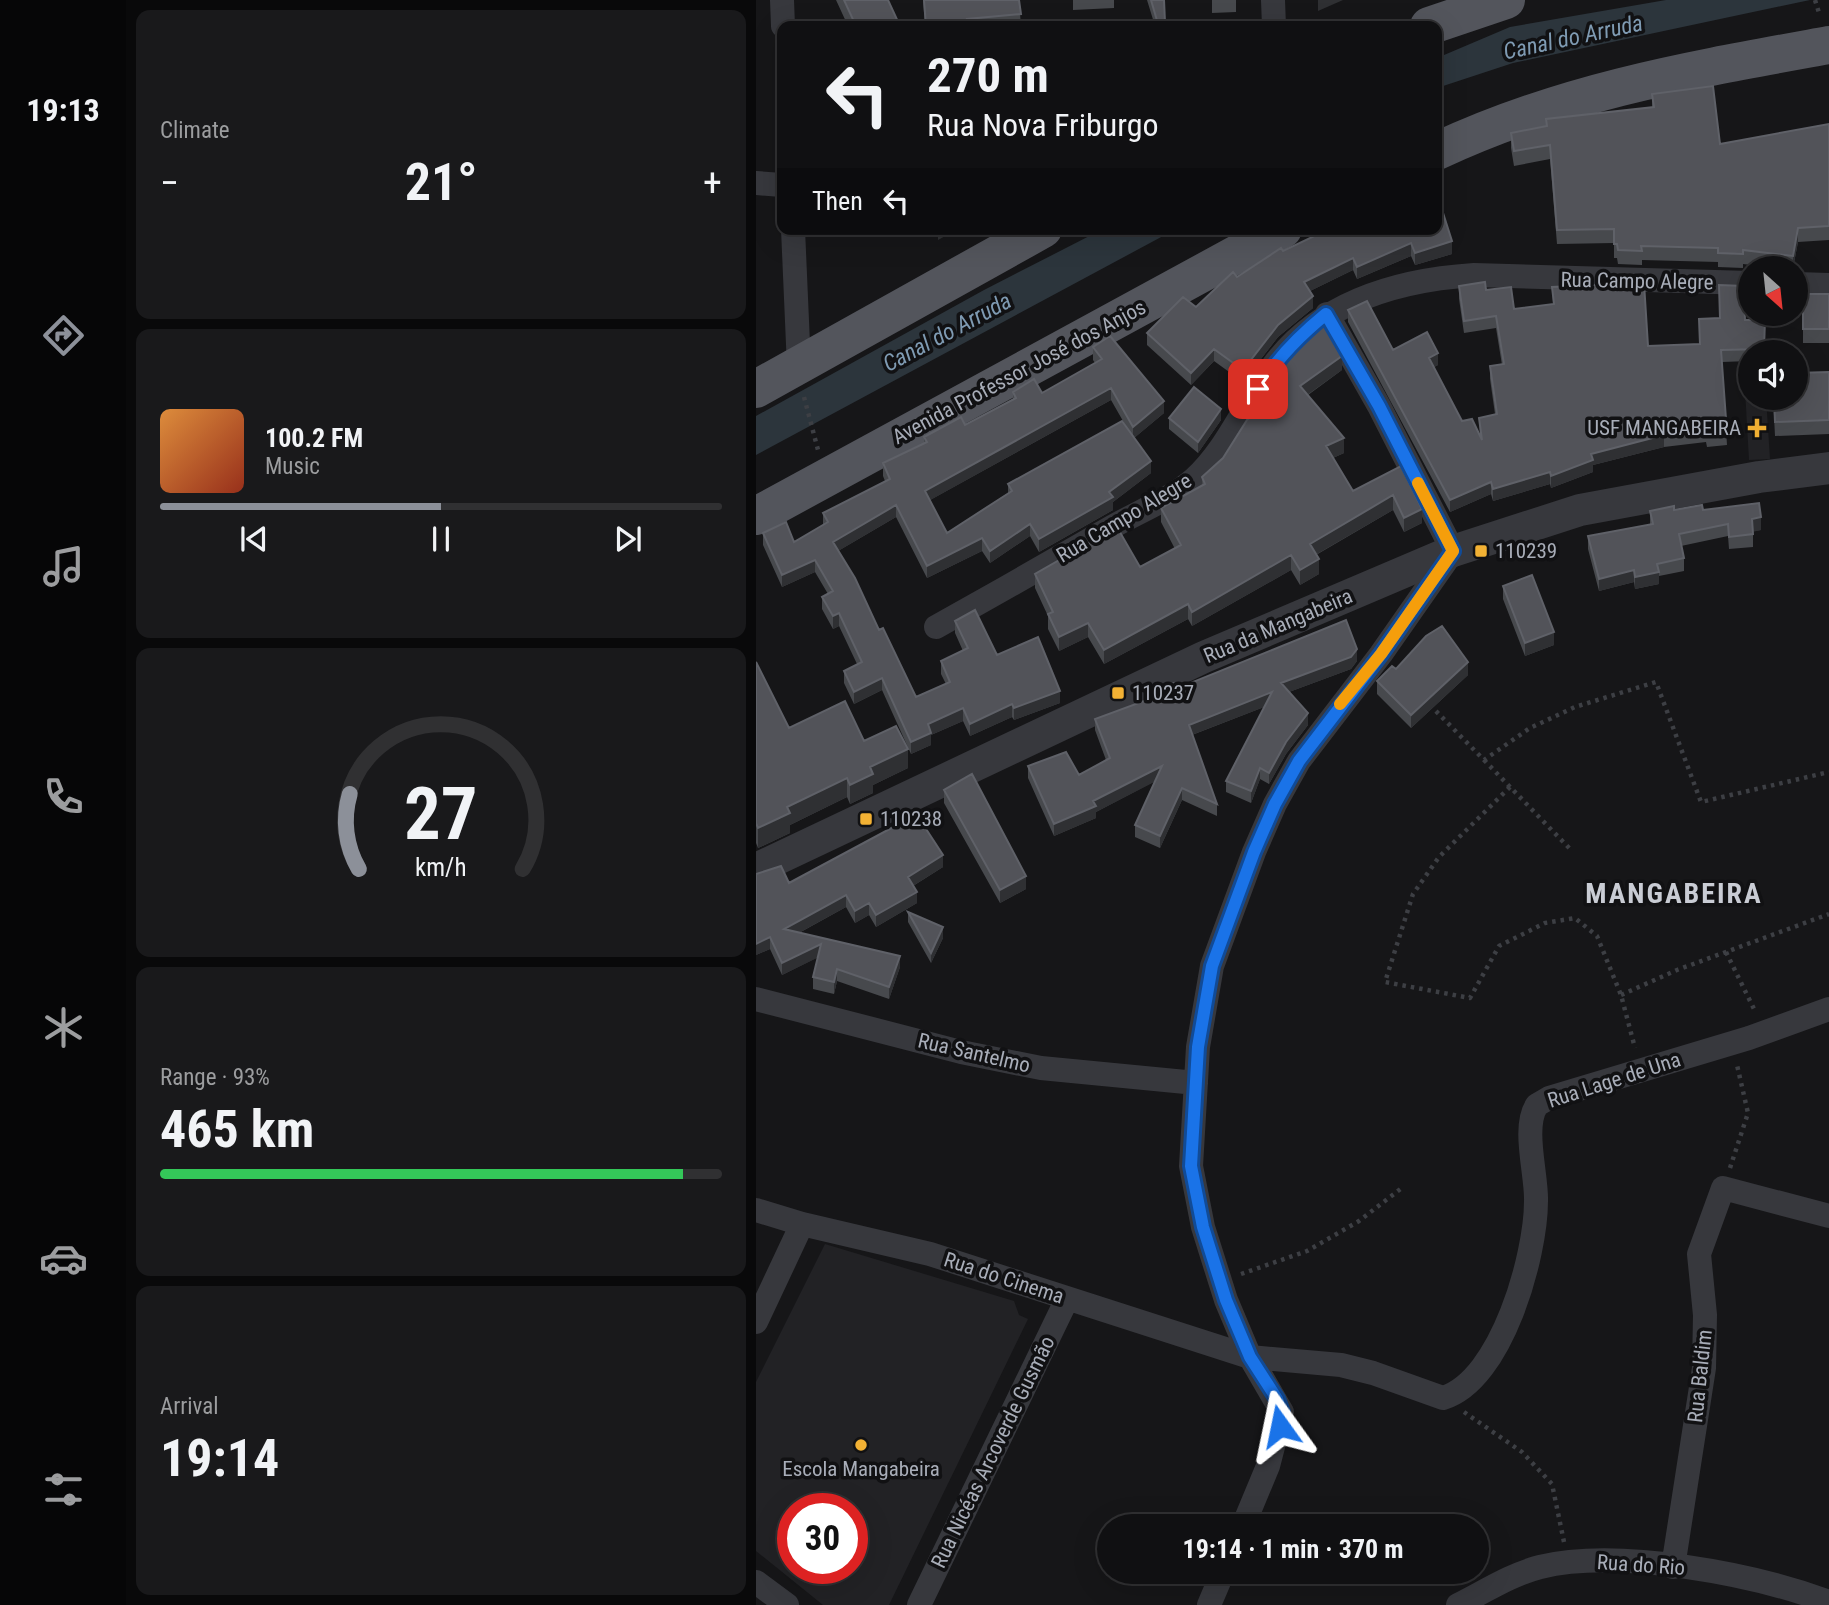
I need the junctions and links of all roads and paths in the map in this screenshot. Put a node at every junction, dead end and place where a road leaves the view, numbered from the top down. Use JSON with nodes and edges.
{"nodes":[{"id":1,"x":782,"y":0,"type":"edge"},
{"id":2,"x":1273,"y":0,"type":"edge"},
{"id":3,"x":1506,"y":0,"type":"edge"},
{"id":4,"x":783,"y":21,"type":"edge"},
{"id":5,"x":1275,"y":21,"type":"edge"},
{"id":6,"x":1442,"y":22,"type":"edge"},
{"id":7,"x":1829,"y":46,"type":"edge"},
{"id":8,"x":1442,"y":149,"type":"edge"},
{"id":9,"x":756,"y":183,"type":"edge"},
{"id":10,"x":777,"y":185,"type":"edge"},
{"id":11,"x":793,"y":235,"type":"edge"},
{"id":12,"x":1033,"y":235,"type":"edge"},
{"id":13,"x":1272,"y":235,"type":"edge"},
{"id":14,"x":1738,"y":283,"type":"edge"},
{"id":15,"x":1808,"y":284,"type":"edge"},
{"id":16,"x":1829,"y":285,"type":"edge"},
{"id":17,"x":1326,"y":314,"type":"junction"},
{"id":18,"x":800,"y":375,"type":"junction"},
{"id":19,"x":756,"y":389,"type":"edge"},
{"id":20,"x":813,"y":434,"type":"dead end"},
{"id":21,"x":1829,"y":468,"type":"edge"},
{"id":22,"x":756,"y":516,"type":"edge"},
{"id":23,"x":1453,"y":551,"type":"junction"},
{"id":24,"x":936,"y":627,"type":"dead end"},
{"id":25,"x":1428,"y":702,"type":"edge"},
{"id":26,"x":1484,"y":760,"type":"junction"},
{"id":27,"x":1829,"y":772,"type":"edge"},
{"id":28,"x":1510,"y":787,"type":"junction"},
{"id":29,"x":1572,"y":851,"type":"dead end"},
{"id":30,"x":756,"y":869,"type":"edge"},
{"id":31,"x":1829,"y":914,"type":"edge"},
{"id":32,"x":1726,"y":952,"type":"junction"},
{"id":33,"x":1621,"y":995,"type":"junction"},
{"id":34,"x":756,"y":999,"type":"edge"},
{"id":35,"x":1829,"y":1009,"type":"edge"},
{"id":36,"x":1766,"y":1032,"type":"junction"},
{"id":37,"x":1733,"y":1043,"type":"junction"},
{"id":38,"x":1642,"y":1071,"type":"junction"},
{"id":39,"x":1196,"y":1083,"type":"junction"},
{"id":40,"x":1403,"y":1187,"type":"dead end"},
{"id":41,"x":1724,"y":1188,"type":"junction"},
{"id":42,"x":756,"y":1210,"type":"edge"},
{"id":43,"x":1829,"y":1216,"type":"edge"},
{"id":44,"x":802,"y":1224,"type":"junction"},
{"id":45,"x":1220,"y":1281,"type":"junction"},
{"id":46,"x":1067,"y":1299,"type":"junction"},
{"id":47,"x":756,"y":1322,"type":"edge"},
{"id":48,"x":1250,"y":1357,"type":"junction"},
{"id":49,"x":1443,"y":1398,"type":"junction"},
{"id":50,"x":1248,"y":1514,"type":"edge"},
{"id":51,"x":1568,"y":1564,"type":"junction"},
{"id":52,"x":1673,"y":1567,"type":"junction"},
{"id":53,"x":756,"y":1582,"type":"edge"},
{"id":54,"x":1218,"y":1584,"type":"edge"},
{"id":55,"x":1829,"y":1602,"type":"edge"},
{"id":56,"x":787,"y":1605,"type":"edge"},
{"id":57,"x":919,"y":1605,"type":"edge"},
{"id":58,"x":1209,"y":1605,"type":"edge"},
{"id":59,"x":1458,"y":1605,"type":"edge"}],
"edges":[{"from":1,"to":4,"type":"street"},
{"from":2,"to":5,"type":"street"},
{"from":3,"to":6,"type":"main road"},
{"from":7,"to":8,"type":"main road"},
{"from":9,"to":10,"type":"street"},
{"from":11,"to":18,"type":"street"},
{"from":12,"to":18,"type":"main road"},
{"from":13,"to":22,"type":"main road","name":"Avenida Professor José dos Anjos"},
{"from":14,"to":17,"type":"street","name":"Rua Campo Alegre"},
{"from":15,"to":16,"type":"street"},
{"from":17,"to":23,"type":"street"},
{"from":17,"to":24,"type":"street","name":"Rua Campo Alegre"},
{"from":18,"to":19,"type":"main road"},
{"from":18,"to":20,"type":"path"},
{"from":21,"to":23,"type":"street","name":"Rua da Mangabeira"},
{"from":23,"to":30,"type":"street","name":"Rua da Mangabeira"},
{"from":23,"to":39,"type":"street"},
{"from":25,"to":26,"type":"path"},
{"from":26,"to":27,"type":"path"},
{"from":26,"to":28,"type":"path"},
{"from":28,"to":29,"type":"path"},
{"from":28,"to":33,"type":"path"},
{"from":31,"to":32,"type":"path"},
{"from":32,"to":33,"type":"path"},
{"from":32,"to":36,"type":"path"},
{"from":33,"to":38,"type":"path"},
{"from":34,"to":39,"type":"street","name":"Rua Santelmo"},
{"from":35,"to":36,"type":"street","name":"Rua Lage de Una"},
{"from":36,"to":37,"type":"street","name":"Rua Lage de Una"},
{"from":37,"to":38,"type":"street","name":"Rua Lage de Una"},
{"from":37,"to":41,"type":"path"},
{"from":38,"to":49,"type":"street","name":"Rua Lage de Una"},
{"from":39,"to":45,"type":"street"},
{"from":40,"to":45,"type":"path"},
{"from":41,"to":43,"type":"street"},
{"from":41,"to":52,"type":"street","name":"Rua Baldim"},
{"from":42,"to":44,"type":"street","name":"Rua do Cinema"},
{"from":44,"to":46,"type":"street","name":"Rua do Cinema"},
{"from":44,"to":47,"type":"street"},
{"from":45,"to":48,"type":"street"},
{"from":46,"to":48,"type":"street","name":"Rua do Cinema"},
{"from":46,"to":57,"type":"street","name":"Rua Nicéas Arcoverde Gusmão"},
{"from":48,"to":49,"type":"street"},
{"from":48,"to":50,"type":"street"},
{"from":49,"to":51,"type":"path"},
{"from":51,"to":52,"type":"street","name":"Rua do Rio"},
{"from":51,"to":59,"type":"street","name":"Rua do Rio"},
{"from":52,"to":55,"type":"street","name":"Rua do Rio"},
{"from":53,"to":56,"type":"street"},
{"from":54,"to":58,"type":"street"}]}
